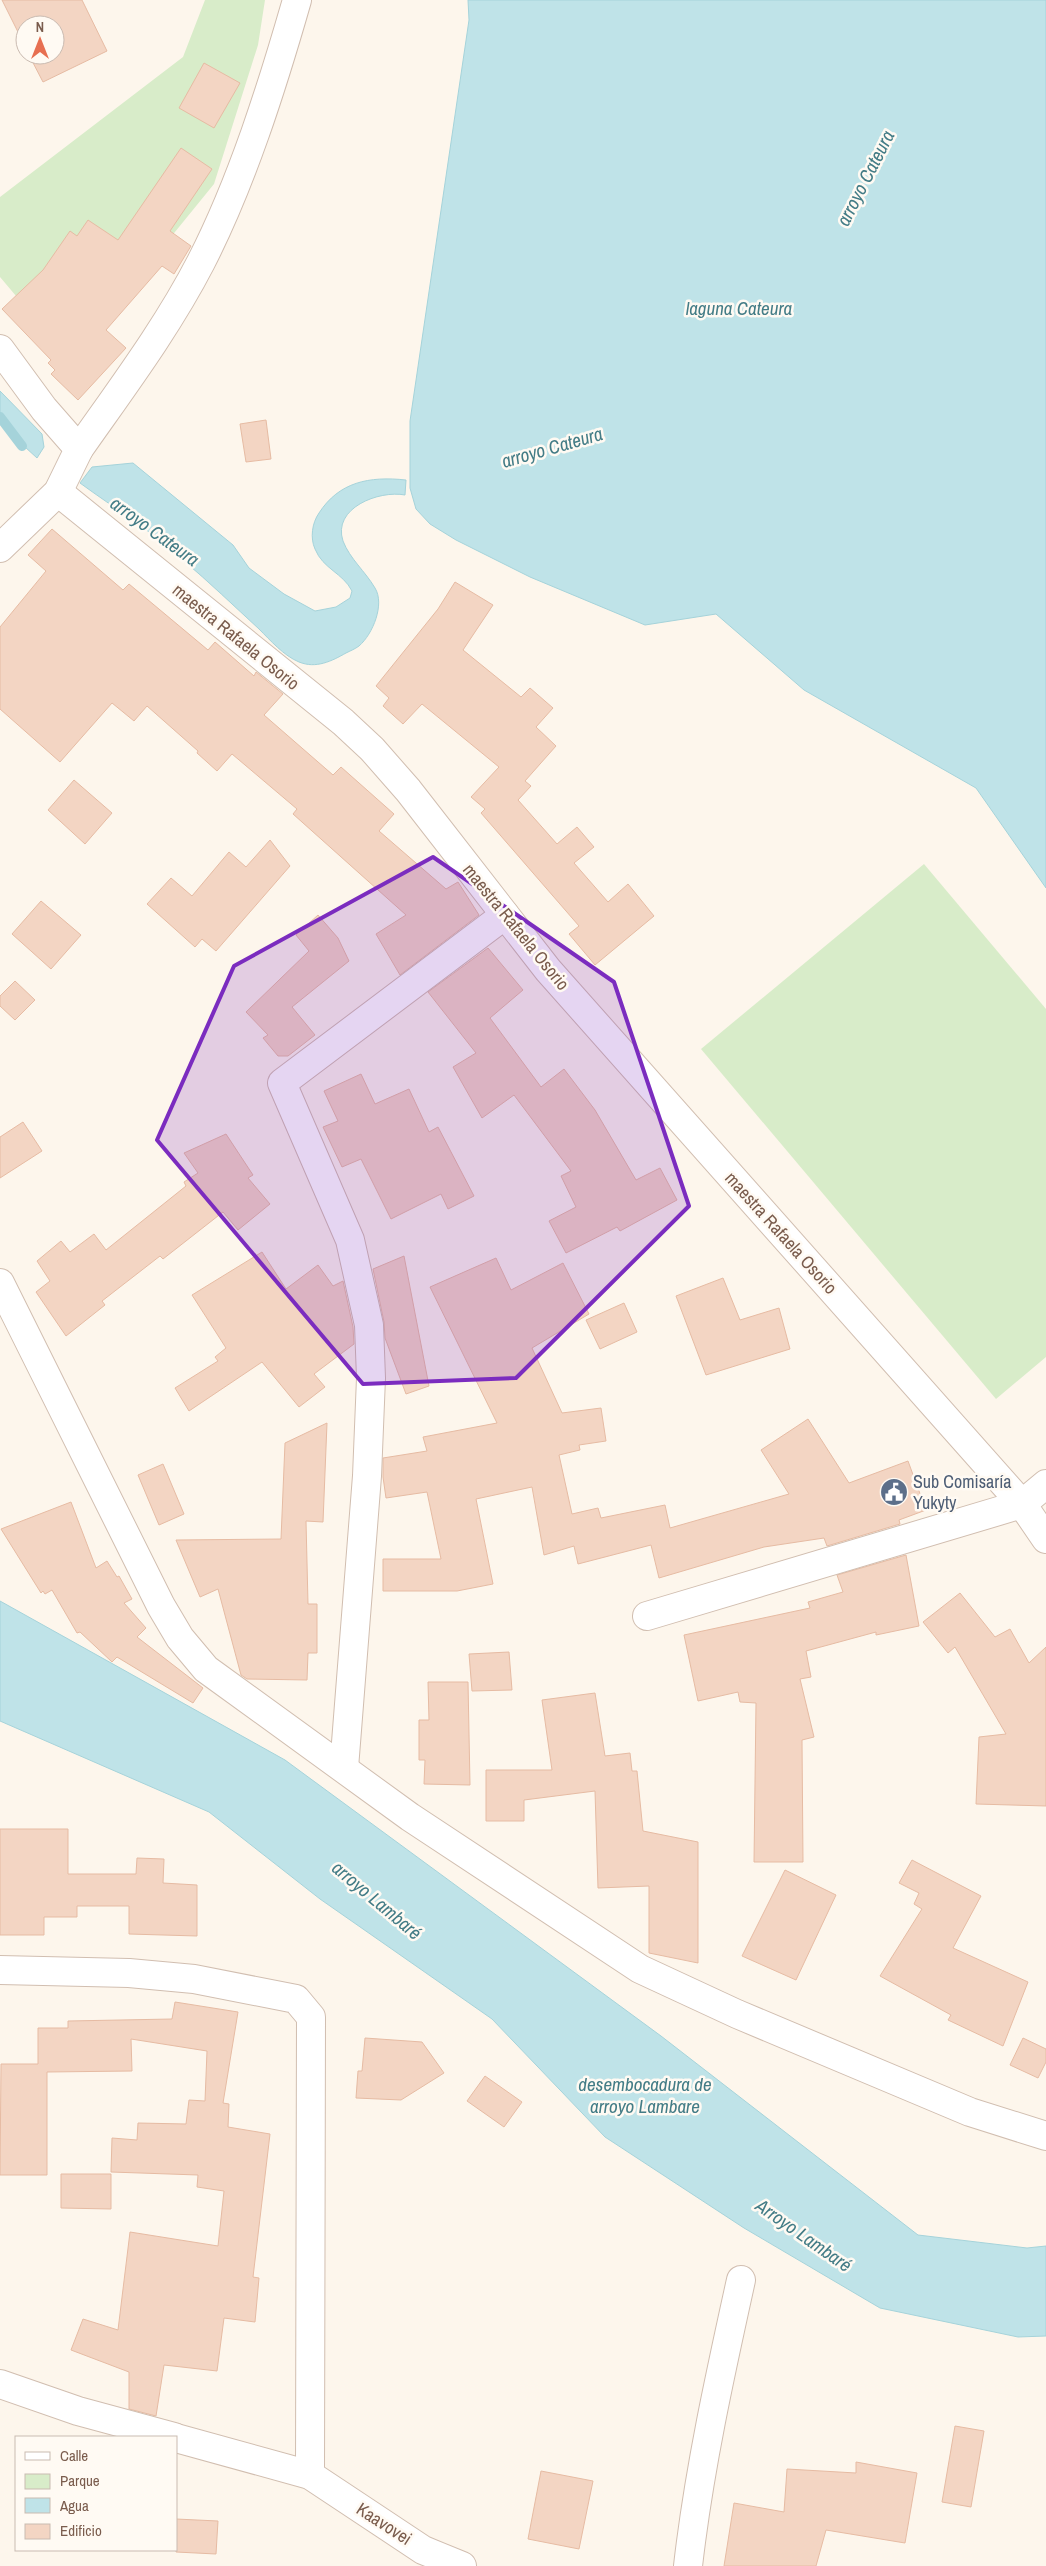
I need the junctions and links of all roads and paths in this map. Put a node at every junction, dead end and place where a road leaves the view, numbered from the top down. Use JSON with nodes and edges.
{"nodes":[{"id":1,"x":297,"y":0,"type":"edge"},
{"id":2,"x":0,"y":349,"type":"edge"},
{"id":3,"x":79,"y":449,"type":"junction"},
{"id":4,"x":58,"y":492,"type":"junction"},
{"id":5,"x":0,"y":548,"type":"edge"},
{"id":6,"x":505,"y":915,"type":"junction"},
{"id":7,"x":0,"y":1283,"type":"edge"},
{"id":8,"x":1046,"y":1484,"type":"edge"},
{"id":9,"x":1022,"y":1504,"type":"junction"},
{"id":10,"x":1046,"y":1539,"type":"edge"},
{"id":11,"x":647,"y":1616,"type":"dead end"},
{"id":12,"x":344,"y":1768,"type":"junction"},
{"id":13,"x":0,"y":1970,"type":"edge"},
{"id":14,"x":1046,"y":2136,"type":"edge"},
{"id":15,"x":741,"y":2280,"type":"dead end"},
{"id":16,"x":0,"y":2384,"type":"edge"},
{"id":17,"x":168,"y":2436,"type":"edge"},
{"id":18,"x":178,"y":2439,"type":"edge"},
{"id":19,"x":310,"y":2475,"type":"junction"},
{"id":20,"x":462,"y":2566,"type":"edge"},
{"id":21,"x":688,"y":2566,"type":"edge"}],
"edges":[{"from":1,"to":3,"type":"street"},
{"from":2,"to":3,"type":"street"},
{"from":3,"to":4,"type":"street"},
{"from":4,"to":5,"type":"street"},
{"from":4,"to":6,"type":"street","name":"maestra Rafaela Osorio"},
{"from":6,"to":9,"type":"street","name":"maestra Rafaela Osorio"},
{"from":6,"to":12,"type":"street"},
{"from":7,"to":12,"type":"street"},
{"from":8,"to":9,"type":"street"},
{"from":9,"to":10,"type":"street","name":"maestra Rafaela Osorio"},
{"from":9,"to":11,"type":"street"},
{"from":12,"to":14,"type":"street"},
{"from":13,"to":19,"type":"street"},
{"from":15,"to":21,"type":"street"},
{"from":16,"to":17,"type":"street","name":"Kaavovei"},
{"from":18,"to":19,"type":"street","name":"Kaavovei"},
{"from":19,"to":20,"type":"street","name":"Kaavovei"}]}
